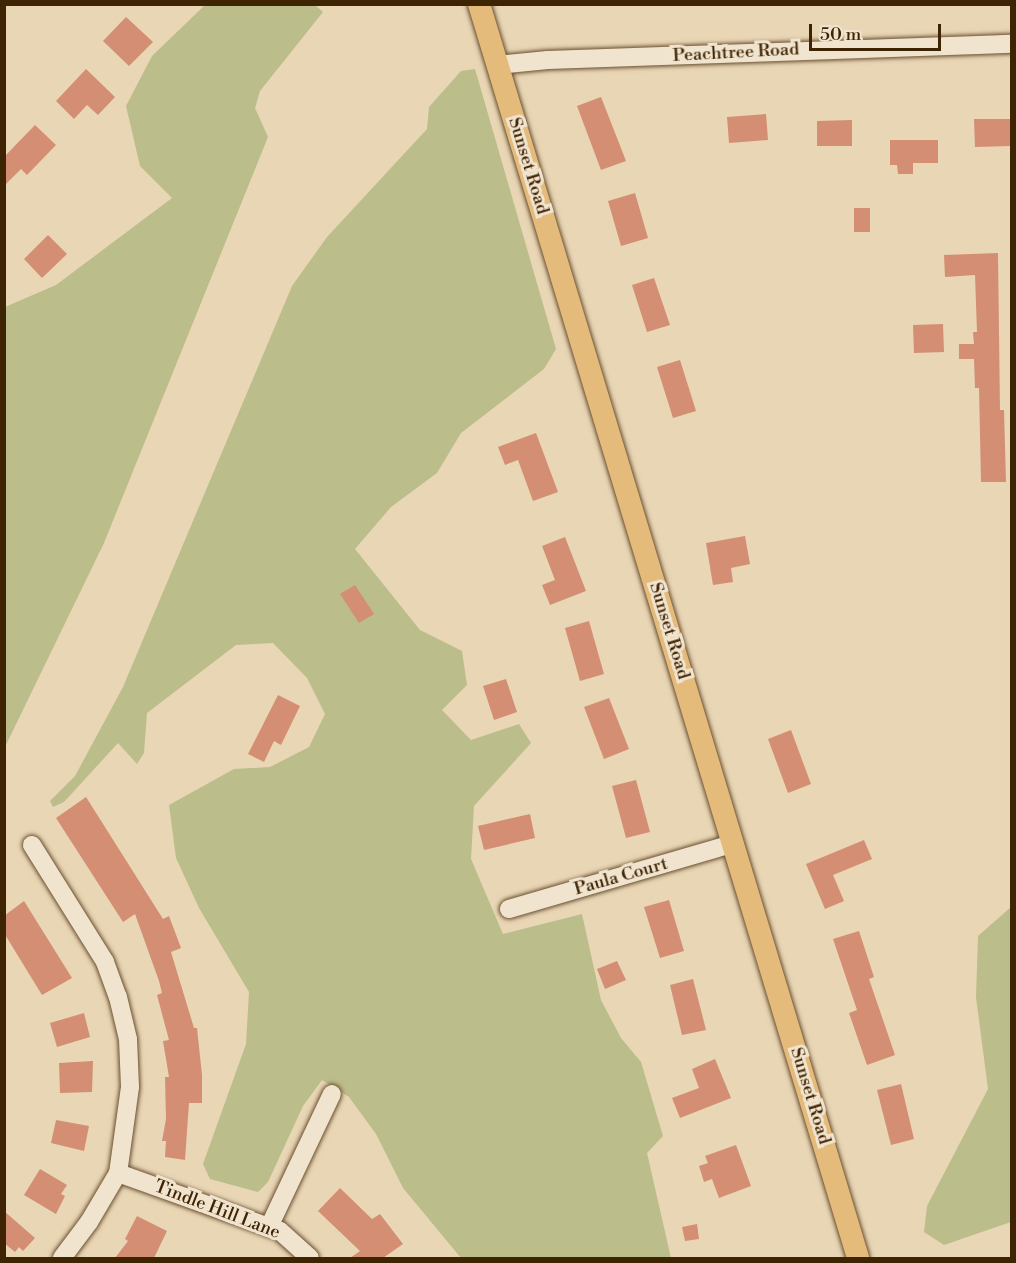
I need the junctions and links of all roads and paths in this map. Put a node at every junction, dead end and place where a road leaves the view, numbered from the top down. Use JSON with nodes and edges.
{"nodes":[{"id":1,"x":478,"y":4,"type":"edge"},
{"id":2,"x":1011,"y":44,"type":"edge"},
{"id":3,"x":497,"y":65,"type":"junction"},
{"id":4,"x":732,"y":844,"type":"junction"},
{"id":5,"x":32,"y":845,"type":"dead end"},
{"id":6,"x":509,"y":909,"type":"dead end"},
{"id":7,"x":332,"y":1094,"type":"dead end"},
{"id":8,"x":118,"y":1173,"type":"junction"},
{"id":9,"x":269,"y":1227,"type":"junction"},
{"id":10,"x":62,"y":1258,"type":"edge"},
{"id":11,"x":310,"y":1258,"type":"edge"},
{"id":12,"x":858,"y":1258,"type":"edge"}],
"edges":[{"from":1,"to":3,"type":"main road","name":"Sunset Road"},
{"from":2,"to":3,"type":"street","name":"Peachtree Road"},
{"from":3,"to":4,"type":"main road","name":"Sunset Road"},
{"from":4,"to":6,"type":"street","name":"Paula Court"},
{"from":4,"to":12,"type":"main road","name":"Sunset Road"},
{"from":5,"to":8,"type":"street"},
{"from":7,"to":9,"type":"street"},
{"from":8,"to":9,"type":"street","name":"Tindle Hill Lane"},
{"from":8,"to":10,"type":"street"},
{"from":9,"to":11,"type":"street","name":"Tindle Hill Lane"}]}
